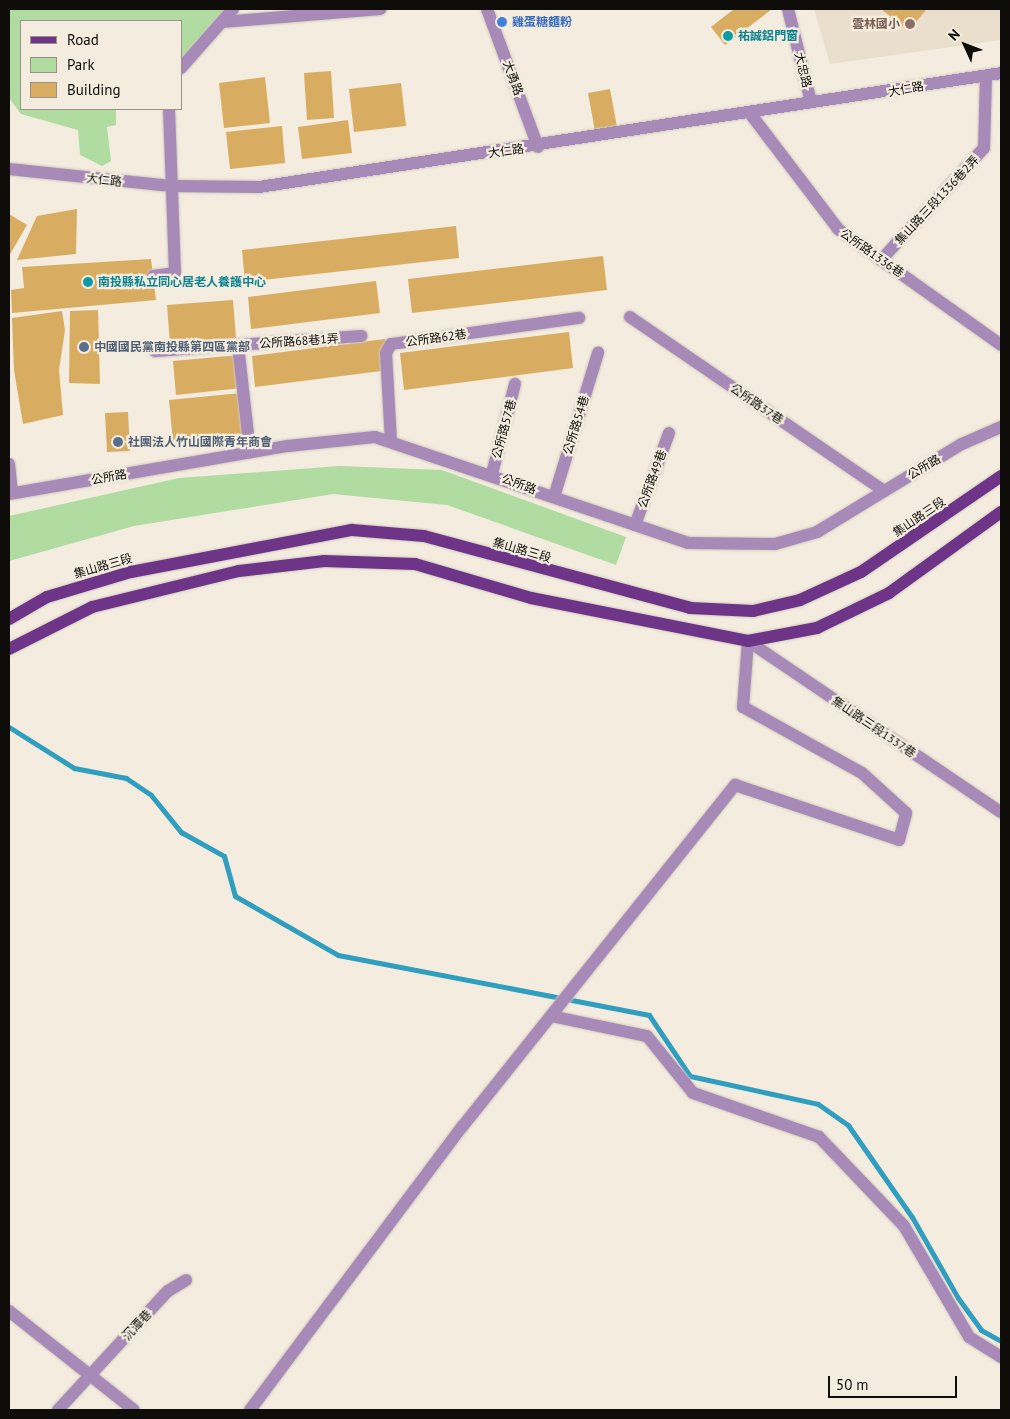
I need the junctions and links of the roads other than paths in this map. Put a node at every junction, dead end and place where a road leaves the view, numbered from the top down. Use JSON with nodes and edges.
{"nodes":[{"id":1,"x":233,"y":9,"type":"edge"},
{"id":2,"x":380,"y":9,"type":"edge"},
{"id":3,"x":487,"y":9,"type":"edge"},
{"id":4,"x":788,"y":9,"type":"edge"},
{"id":5,"x":222,"y":22,"type":"junction"},
{"id":6,"x":182,"y":67,"type":"edge"},
{"id":7,"x":1001,"y":73,"type":"edge"},
{"id":8,"x":986,"y":76,"type":"junction"},
{"id":9,"x":811,"y":102,"type":"junction"},
{"id":10,"x":169,"y":110,"type":"edge"},
{"id":11,"x":749,"y":112,"type":"junction"},
{"id":12,"x":538,"y":147,"type":"junction"},
{"id":13,"x":9,"y":169,"type":"edge"},
{"id":14,"x":171,"y":186,"type":"junction"},
{"id":15,"x":881,"y":260,"type":"junction"},
{"id":16,"x":153,"y":276,"type":"dead end"},
{"id":17,"x":630,"y":317,"type":"dead end"},
{"id":18,"x":579,"y":318,"type":"dead end"},
{"id":19,"x":361,"y":336,"type":"dead end"},
{"id":20,"x":238,"y":345,"type":"junction"},
{"id":21,"x":1001,"y":345,"type":"edge"},
{"id":22,"x":155,"y":351,"type":"dead end"},
{"id":23,"x":598,"y":353,"type":"dead end"},
{"id":24,"x":516,"y":384,"type":"dead end"},
{"id":25,"x":1001,"y":427,"type":"edge"},
{"id":26,"x":668,"y":433,"type":"dead end"},
{"id":27,"x":391,"y":442,"type":"junction"},
{"id":28,"x":250,"y":452,"type":"junction"},
{"id":29,"x":9,"y":464,"type":"edge"},
{"id":30,"x":492,"y":474,"type":"junction"},
{"id":31,"x":1001,"y":476,"type":"edge"},
{"id":32,"x":884,"y":491,"type":"junction"},
{"id":33,"x":11,"y":494,"type":"edge"},
{"id":34,"x":554,"y":497,"type":"junction"},
{"id":35,"x":1001,"y":512,"type":"edge"},
{"id":36,"x":635,"y":525,"type":"junction"},
{"id":37,"x":9,"y":619,"type":"edge"},
{"id":38,"x":748,"y":641,"type":"junction"},
{"id":39,"x":9,"y":649,"type":"edge"},
{"id":40,"x":1001,"y":812,"type":"edge"},
{"id":41,"x":554,"y":1012,"type":"junction"},
{"id":42,"x":186,"y":1280,"type":"dead end"},
{"id":43,"x":9,"y":1310,"type":"edge"},
{"id":44,"x":1001,"y":1357,"type":"edge"},
{"id":45,"x":91,"y":1373,"type":"junction"},
{"id":46,"x":58,"y":1410,"type":"edge"},
{"id":47,"x":134,"y":1410,"type":"edge"},
{"id":48,"x":250,"y":1410,"type":"edge"}],
"edges":[{"from":1,"to":5,"type":"street"},
{"from":2,"to":5,"type":"street"},
{"from":3,"to":12,"type":"street","name":"大勇路"},
{"from":4,"to":9,"type":"street","name":"大忠路"},
{"from":5,"to":6,"type":"street"},
{"from":7,"to":8,"type":"street","name":"大仁路"},
{"from":8,"to":9,"type":"street","name":"大仁路"},
{"from":8,"to":15,"type":"street","name":"集山路三段1336巷2弄"},
{"from":9,"to":11,"type":"street","name":"大仁路"},
{"from":10,"to":14,"type":"street"},
{"from":11,"to":12,"type":"street","name":"大仁路"},
{"from":11,"to":15,"type":"street","name":"公所路1336巷"},
{"from":12,"to":14,"type":"street","name":"大仁路"},
{"from":13,"to":14,"type":"street","name":"大仁路"},
{"from":14,"to":16,"type":"street"},
{"from":15,"to":21,"type":"street","name":"公所路1336巷"},
{"from":17,"to":32,"type":"street","name":"公所路37巷"},
{"from":18,"to":27,"type":"street","name":"公所路62巷"},
{"from":19,"to":20,"type":"street","name":"公所路68巷1弄"},
{"from":20,"to":22,"type":"street","name":"公所路68巷1弄"},
{"from":20,"to":28,"type":"street"},
{"from":23,"to":34,"type":"street","name":"公所路54巷"},
{"from":24,"to":30,"type":"street","name":"公所路57巷"},
{"from":25,"to":32,"type":"street","name":"公所路"},
{"from":26,"to":36,"type":"street","name":"公所路49巷"},
{"from":27,"to":28,"type":"street","name":"公所路"},
{"from":27,"to":30,"type":"street","name":"公所路"},
{"from":28,"to":33,"type":"street","name":"公所路"},
{"from":29,"to":33,"type":"street"},
{"from":30,"to":34,"type":"street","name":"公所路"},
{"from":31,"to":37,"type":"main road","name":"集山路三段"},
{"from":32,"to":36,"type":"street","name":"公所路"},
{"from":34,"to":36,"type":"street","name":"公所路"},
{"from":35,"to":38,"type":"main road"},
{"from":38,"to":39,"type":"main road"},
{"from":38,"to":40,"type":"street","name":"集山路三段1337巷"},
{"from":38,"to":41,"type":"street"},
{"from":41,"to":44,"type":"street"},
{"from":41,"to":48,"type":"street"},
{"from":42,"to":45,"type":"street","name":"沉潭巷"},
{"from":43,"to":45,"type":"street"},
{"from":45,"to":46,"type":"street","name":"沉潭巷"},
{"from":45,"to":47,"type":"street"}]}
